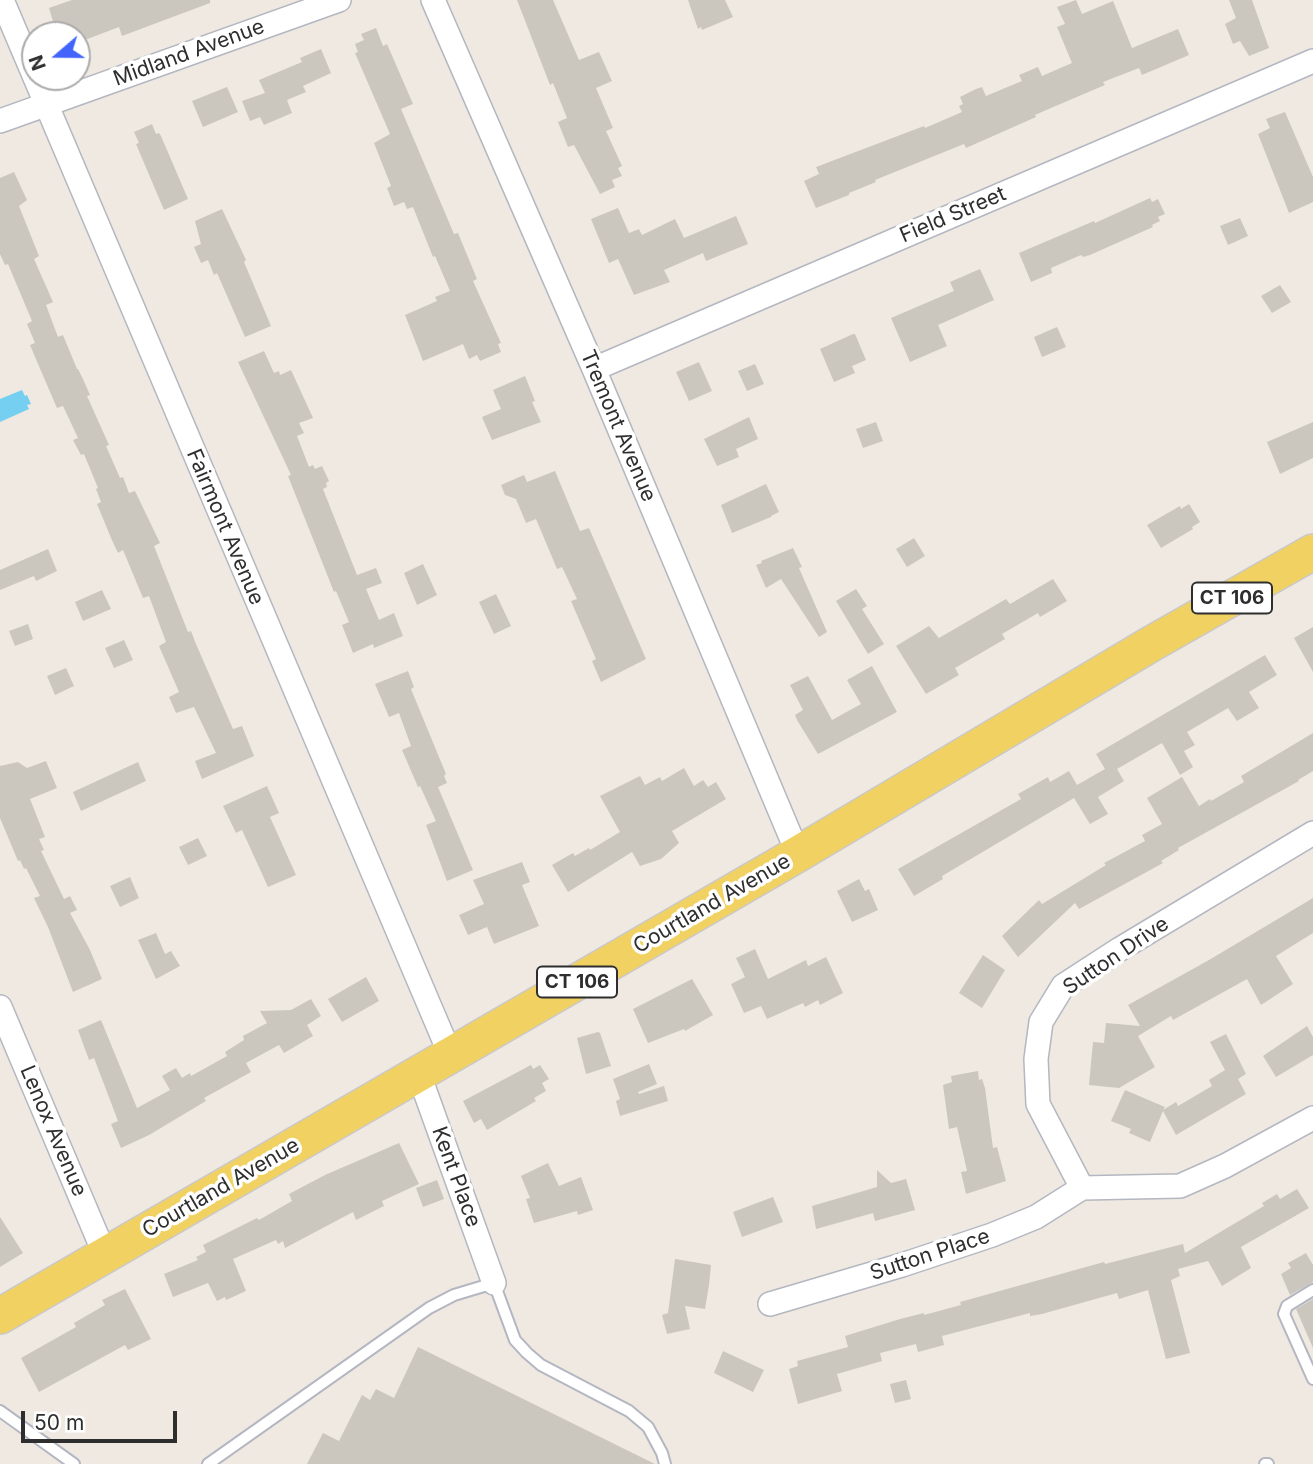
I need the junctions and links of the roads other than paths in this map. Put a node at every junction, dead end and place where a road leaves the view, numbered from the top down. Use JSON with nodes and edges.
{"nodes":[{"id":1,"x":2,"y":0,"type":"edge"},
{"id":2,"x":339,"y":0,"type":"edge"},
{"id":3,"x":433,"y":0,"type":"edge"},
{"id":4,"x":1313,"y":61,"type":"edge"},
{"id":5,"x":45,"y":105,"type":"junction"},
{"id":6,"x":0,"y":121,"type":"edge"},
{"id":7,"x":594,"y":369,"type":"junction"},
{"id":8,"x":1313,"y":552,"type":"edge"},
{"id":9,"x":1313,"y":833,"type":"edge"},
{"id":10,"x":798,"y":854,"type":"junction"},
{"id":11,"x":0,"y":1007,"type":"edge"},
{"id":12,"x":450,"y":1054,"type":"junction"},
{"id":13,"x":418,"y":1072,"type":"junction"},
{"id":14,"x":1313,"y":1118,"type":"edge"},
{"id":15,"x":1082,"y":1188,"type":"junction"},
{"id":16,"x":106,"y":1255,"type":"junction"},
{"id":17,"x":494,"y":1283,"type":"junction"},
{"id":18,"x":1313,"y":1290,"type":"edge"},
{"id":19,"x":770,"y":1304,"type":"dead end"},
{"id":20,"x":0,"y":1316,"type":"edge"},
{"id":21,"x":1313,"y":1380,"type":"edge"},
{"id":22,"x":0,"y":1411,"type":"edge"},
{"id":23,"x":74,"y":1464,"type":"edge"},
{"id":24,"x":208,"y":1464,"type":"edge"},
{"id":25,"x":665,"y":1464,"type":"edge"}],
"edges":[{"from":1,"to":5,"type":"street","name":"Fairmont Avenue"},
{"from":2,"to":5,"type":"street","name":"Midland Avenue"},
{"from":3,"to":7,"type":"street","name":"Tremont Avenue"},
{"from":4,"to":7,"type":"street","name":"Field Street"},
{"from":5,"to":6,"type":"street","name":"Midland Avenue"},
{"from":5,"to":12,"type":"street","name":"Fairmont Avenue"},
{"from":7,"to":10,"type":"street","name":"Tremont Avenue"},
{"from":8,"to":10,"type":"main road","name":"Courtland Avenue","number":"CT 106"},
{"from":9,"to":15,"type":"street","name":"Sutton Drive"},
{"from":10,"to":12,"type":"main road","name":"Courtland Avenue","number":"CT 106"},
{"from":11,"to":16,"type":"street","name":"Lenox Avenue"},
{"from":12,"to":13,"type":"main road","name":"Courtland Avenue","number":"CT 106"},
{"from":13,"to":16,"type":"main road","name":"Courtland Avenue","number":"CT 106"},
{"from":13,"to":17,"type":"street","name":"Kent Place"},
{"from":14,"to":15,"type":"street"},
{"from":15,"to":19,"type":"street","name":"Sutton Place"},
{"from":16,"to":20,"type":"main road","name":"Courtland Avenue","number":"CT 106"},
{"from":17,"to":24,"type":"lane"},
{"from":17,"to":25,"type":"lane"},
{"from":18,"to":21,"type":"lane"},
{"from":22,"to":23,"type":"lane"}]}
